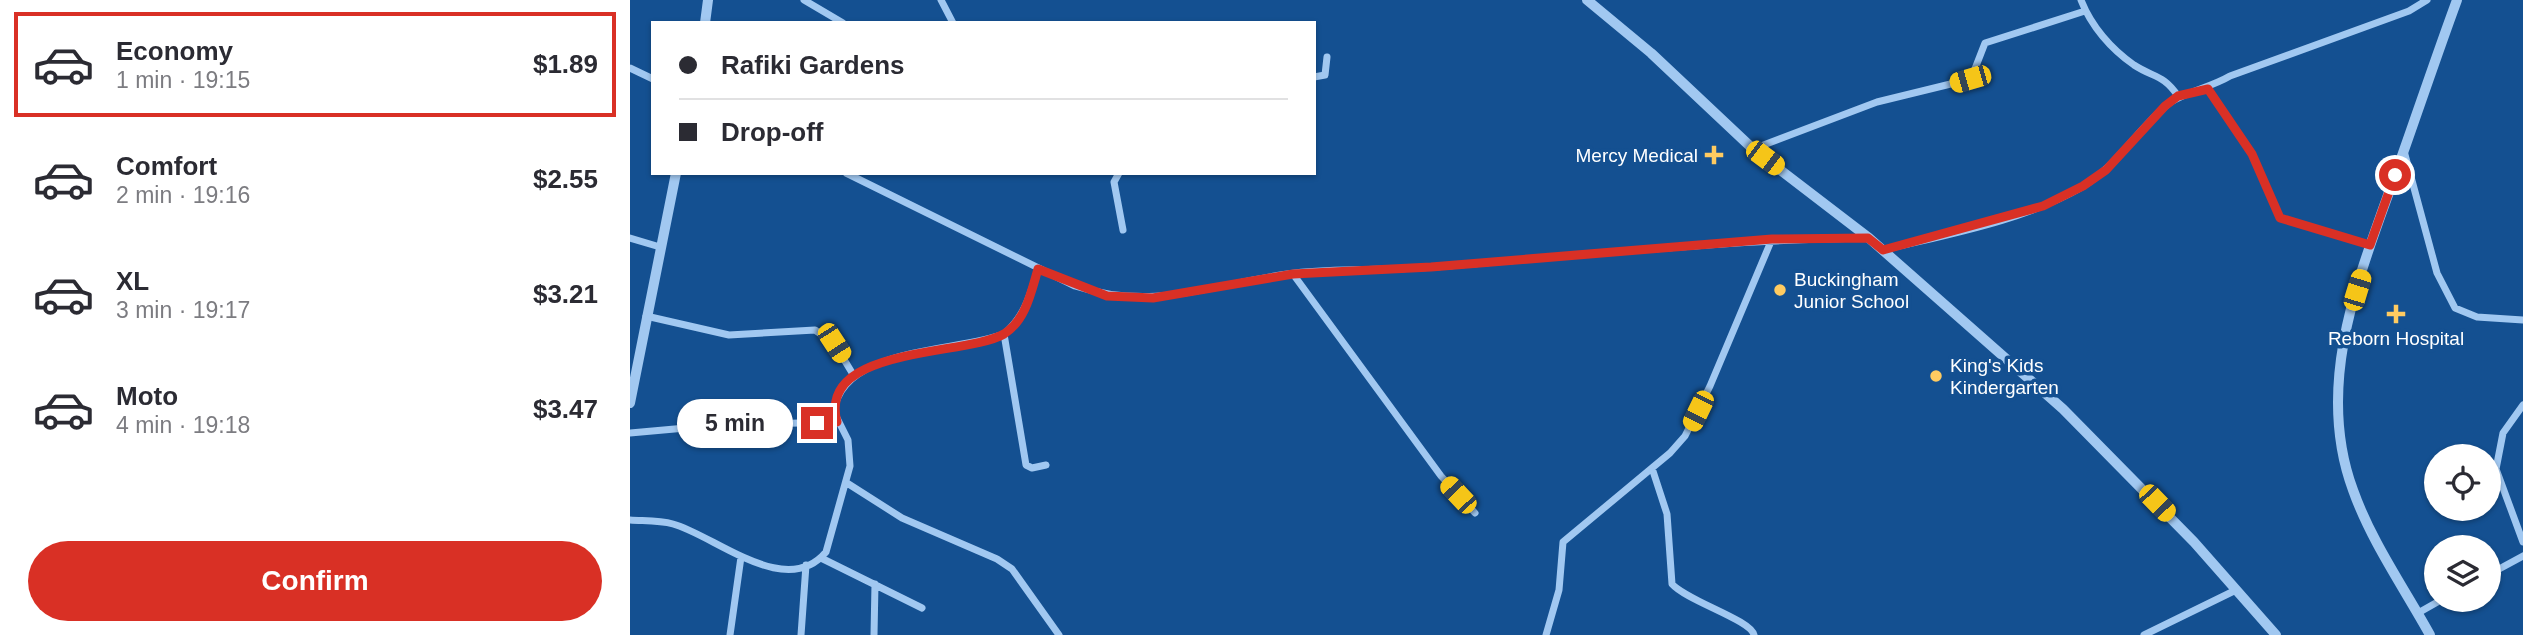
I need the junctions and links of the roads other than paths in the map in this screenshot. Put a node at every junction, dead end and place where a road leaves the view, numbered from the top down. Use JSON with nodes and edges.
{"nodes":[{"id":1,"x":708,"y":0,"type":"edge"},
{"id":2,"x":804,"y":0,"type":"edge"},
{"id":3,"x":941,"y":0,"type":"edge"},
{"id":4,"x":1587,"y":0,"type":"edge"},
{"id":5,"x":2081,"y":0,"type":"edge"},
{"id":6,"x":2427,"y":0,"type":"edge"},
{"id":7,"x":2457,"y":0,"type":"edge"},
{"id":8,"x":2085,"y":11,"type":"junction"},
{"id":9,"x":705,"y":21,"type":"edge"},
{"id":10,"x":840,"y":21,"type":"edge"},
{"id":11,"x":952,"y":21,"type":"edge"},
{"id":12,"x":1327,"y":57,"type":"dead end"},
{"id":13,"x":630,"y":68,"type":"edge"},
{"id":14,"x":1316,"y":76,"type":"edge"},
{"id":15,"x":651,"y":78,"type":"edge"},
{"id":16,"x":2208,"y":89,"type":"junction"},
{"id":17,"x":2178,"y":96,"type":"junction"},
{"id":18,"x":1753,"y":149,"type":"junction"},
{"id":19,"x":2404,"y":150,"type":"junction"},
{"id":20,"x":676,"y":175,"type":"edge"},
{"id":21,"x":850,"y":175,"type":"edge"},
{"id":22,"x":1118,"y":175,"type":"edge"},
{"id":23,"x":1123,"y":230,"type":"dead end"},
{"id":24,"x":630,"y":238,"type":"edge"},
{"id":25,"x":1868,"y":238,"type":"junction"},
{"id":26,"x":1772,"y":239,"type":"junction"},
{"id":27,"x":2370,"y":245,"type":"junction"},
{"id":28,"x":660,"y":247,"type":"junction"},
{"id":29,"x":1883,"y":250,"type":"junction"},
{"id":30,"x":1038,"y":269,"type":"junction"},
{"id":31,"x":1293,"y":274,"type":"junction"},
{"id":32,"x":646,"y":316,"type":"junction"},
{"id":33,"x":2523,"y":320,"type":"edge"},
{"id":34,"x":1004,"y":334,"type":"junction"},
{"id":35,"x":854,"y":376,"type":"junction"},
{"id":36,"x":630,"y":402,"type":"edge"},
{"id":37,"x":2523,"y":405,"type":"edge"},
{"id":38,"x":837,"y":422,"type":"junction"},
{"id":39,"x":630,"y":433,"type":"edge"},
{"id":40,"x":1046,"y":465,"type":"dead end"},
{"id":41,"x":1652,"y":468,"type":"junction"},
{"id":42,"x":847,"y":483,"type":"junction"},
{"id":43,"x":1475,"y":513,"type":"dead end"},
{"id":44,"x":630,"y":520,"type":"edge"},
{"id":45,"x":2523,"y":542,"type":"edge"},
{"id":46,"x":2523,"y":556,"type":"edge"},
{"id":47,"x":741,"y":558,"type":"junction"},
{"id":48,"x":821,"y":558,"type":"junction"},
{"id":49,"x":806,"y":565,"type":"junction"},
{"id":50,"x":2501,"y":568,"type":"edge"},
{"id":51,"x":875,"y":584,"type":"junction"},
{"id":52,"x":2236,"y":590,"type":"junction"},
{"id":53,"x":922,"y":608,"type":"dead end"},
{"id":54,"x":2424,"y":610,"type":"edge"},
{"id":55,"x":2418,"y":613,"type":"junction"},
{"id":56,"x":730,"y":635,"type":"edge"},
{"id":57,"x":802,"y":635,"type":"edge"},
{"id":58,"x":874,"y":635,"type":"edge"},
{"id":59,"x":1059,"y":635,"type":"edge"},
{"id":60,"x":1545,"y":635,"type":"edge"},
{"id":61,"x":1754,"y":635,"type":"edge"},
{"id":62,"x":2144,"y":635,"type":"edge"},
{"id":63,"x":2276,"y":635,"type":"edge"},
{"id":64,"x":2430,"y":635,"type":"edge"}],
"edges":[{"from":1,"to":9,"type":"street"},
{"from":2,"to":10,"type":"street"},
{"from":3,"to":11,"type":"street"},
{"from":4,"to":18,"type":"street"},
{"from":5,"to":8,"type":"street"},
{"from":6,"to":16,"type":"street"},
{"from":7,"to":19,"type":"street"},
{"from":8,"to":17,"type":"street"},
{"from":8,"to":18,"type":"street"},
{"from":12,"to":14,"type":"street"},
{"from":13,"to":15,"type":"street"},
{"from":16,"to":17,"type":"street"},
{"from":16,"to":27,"type":"street"},
{"from":17,"to":29,"type":"street"},
{"from":18,"to":25,"type":"street"},
{"from":19,"to":27,"type":"street"},
{"from":19,"to":33,"type":"street"},
{"from":20,"to":28,"type":"street"},
{"from":21,"to":30,"type":"street"},
{"from":22,"to":23,"type":"street"},
{"from":24,"to":28,"type":"street"},
{"from":25,"to":26,"type":"street"},
{"from":25,"to":29,"type":"street"},
{"from":26,"to":31,"type":"street"},
{"from":26,"to":41,"type":"street"},
{"from":27,"to":55,"type":"street"},
{"from":28,"to":32,"type":"street"},
{"from":29,"to":52,"type":"street"},
{"from":30,"to":31,"type":"street"},
{"from":30,"to":34,"type":"street"},
{"from":31,"to":43,"type":"street"},
{"from":32,"to":35,"type":"street"},
{"from":32,"to":36,"type":"street"},
{"from":34,"to":35,"type":"street"},
{"from":34,"to":40,"type":"street"},
{"from":35,"to":38,"type":"street"},
{"from":37,"to":45,"type":"street"},
{"from":38,"to":39,"type":"street"},
{"from":38,"to":42,"type":"street"},
{"from":41,"to":60,"type":"street"},
{"from":41,"to":61,"type":"street"},
{"from":42,"to":48,"type":"street"},
{"from":42,"to":59,"type":"street"},
{"from":44,"to":47,"type":"street"},
{"from":46,"to":50,"type":"street"},
{"from":47,"to":49,"type":"street"},
{"from":47,"to":56,"type":"street"},
{"from":48,"to":49,"type":"street"},
{"from":48,"to":51,"type":"street"},
{"from":49,"to":57,"type":"street"},
{"from":51,"to":53,"type":"street"},
{"from":51,"to":58,"type":"street"},
{"from":52,"to":62,"type":"street"},
{"from":52,"to":63,"type":"street"},
{"from":54,"to":55,"type":"street"},
{"from":55,"to":64,"type":"street"}]}
